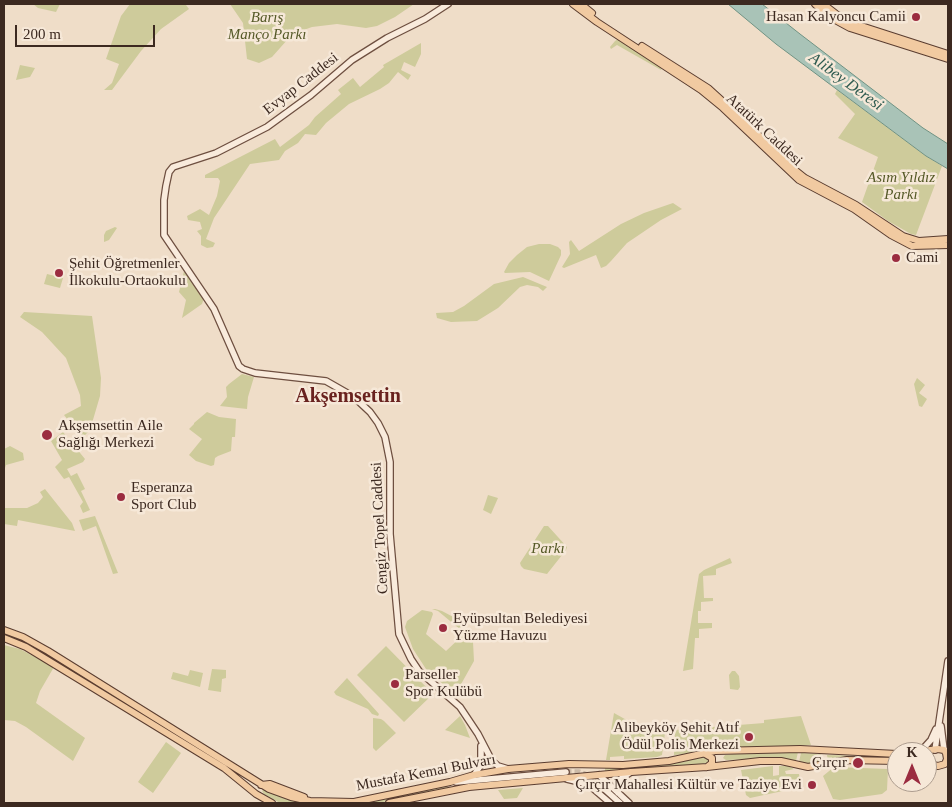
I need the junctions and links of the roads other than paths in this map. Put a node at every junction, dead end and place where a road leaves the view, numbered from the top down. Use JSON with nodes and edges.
{"nodes":[{"id":1,"x":448,"y":4,"type":"edge"},
{"id":2,"x":573,"y":4,"type":"edge"},
{"id":3,"x":580,"y":4,"type":"edge"},
{"id":4,"x":816,"y":4,"type":"edge"},
{"id":5,"x":823,"y":4,"type":"edge"},
{"id":6,"x":864,"y":30,"type":"junction"},
{"id":7,"x":617,"y":33,"type":"junction"},
{"id":8,"x":948,"y":54,"type":"edge"},
{"id":9,"x":948,"y":59,"type":"edge"},
{"id":10,"x":164,"y":234,"type":"joint"},
{"id":11,"x":948,"y":240,"type":"edge"},
{"id":12,"x":912,"y":243,"type":"junction"},
{"id":13,"x":948,"y":245,"type":"edge"},
{"id":14,"x":4,"y":630,"type":"edge"},
{"id":15,"x":4,"y":638,"type":"edge"},
{"id":16,"x":948,"y":661,"type":"edge"},
{"id":17,"x":136,"y":710,"type":"junction"},
{"id":18,"x":940,"y":719,"type":"junction"},
{"id":19,"x":478,"y":734,"type":"junction"},
{"id":20,"x":168,"y":735,"type":"junction"},
{"id":21,"x":188,"y":738,"type":"junction"},
{"id":22,"x":929,"y":742,"type":"edge"},
{"id":23,"x":936,"y":742,"type":"edge"},
{"id":24,"x":734,"y":750,"type":"junction"},
{"id":25,"x":822,"y":750,"type":"junction"},
{"id":26,"x":946,"y":751,"type":"edge"},
{"id":27,"x":887,"y":753,"type":"edge"},
{"id":28,"x":705,"y":754,"type":"junction"},
{"id":29,"x":887,"y":761,"type":"edge"},
{"id":30,"x":581,"y":764,"type":"junction"},
{"id":31,"x":944,"y":764,"type":"edge"},
{"id":32,"x":726,"y":765,"type":"junction"},
{"id":33,"x":822,"y":765,"type":"junction"},
{"id":34,"x":707,"y":767,"type":"junction"},
{"id":35,"x":224,"y":768,"type":"junction"},
{"id":36,"x":508,"y":769,"type":"junction"},
{"id":37,"x":566,"y":772,"type":"tunnel mouth"},
{"id":38,"x":631,"y":772,"type":"junction"},
{"id":39,"x":474,"y":775,"type":"junction"},
{"id":40,"x":599,"y":775,"type":"junction"},
{"id":41,"x":248,"y":776,"type":"junction"},
{"id":42,"x":563,"y":779,"type":"junction"},
{"id":43,"x":450,"y":782,"type":"junction"},
{"id":44,"x":261,"y":785,"type":"junction"},
{"id":45,"x":601,"y":786,"type":"tunnel mouth"},
{"id":46,"x":618,"y":793,"type":"junction"},
{"id":47,"x":263,"y":799,"type":"junction"},
{"id":48,"x":314,"y":802,"type":"edge"},
{"id":49,"x":272,"y":803,"type":"edge"},
{"id":50,"x":341,"y":803,"type":"edge"},
{"id":51,"x":389,"y":803,"type":"edge"},
{"id":52,"x":610,"y":803,"type":"edge"},
{"id":53,"x":620,"y":803,"type":"edge"},
{"id":54,"x":629,"y":803,"type":"edge"}],
"edges":[{"from":1,"to":10,"type":"main road","name":"Evyap Caddesi"},
{"from":2,"to":7,"type":"main road","name":"Atatürk Caddesi"},
{"from":3,"to":7,"type":"main road","name":"Atatürk Caddesi"},
{"from":4,"to":6,"type":"main road"},
{"from":5,"to":6,"type":"main road"},
{"from":6,"to":8,"type":"main road"},
{"from":6,"to":9,"type":"main road"},
{"from":7,"to":12,"type":"main road","name":"Atatürk Caddesi"},
{"from":10,"to":19,"type":"main road","name":"Cengiz Topel Caddesi"},
{"from":11,"to":12,"type":"main road","name":"Atatürk Caddesi"},
{"from":12,"to":13,"type":"main road","name":"Atatürk Caddesi"},
{"from":14,"to":17,"type":"main road"},
{"from":15,"to":17,"type":"main road"},
{"from":16,"to":18,"type":"main road"},
{"from":17,"to":20,"type":"main road"},
{"from":17,"to":21,"type":"main road"},
{"from":18,"to":22,"type":"main road"},
{"from":18,"to":23,"type":"main road"},
{"from":18,"to":26,"type":"main road"},
{"from":19,"to":36,"type":"main road","name":"Cengiz Topel Caddesi"},
{"from":19,"to":39,"type":"main road","name":"Cengiz Topel Caddesi"},
{"from":20,"to":21,"type":"main road"},
{"from":20,"to":35,"type":"main road"},
{"from":21,"to":41,"type":"main road"},
{"from":24,"to":25,"type":"main road","name":"Mustafa Kemal Bulvarı"},
{"from":24,"to":28,"type":"main road","name":"Mustafa Kemal Bulvarı"},
{"from":24,"to":32,"type":"main road"},
{"from":25,"to":27,"type":"main road","name":"Mustafa Kemal Bulvarı"},
{"from":25,"to":33,"type":"main road"},
{"from":26,"to":31,"type":"main road"},
{"from":28,"to":30,"type":"main road","name":"Mustafa Kemal Bulvarı"},
{"from":28,"to":34,"type":"main road"},
{"from":29,"to":33,"type":"main road"},
{"from":30,"to":36,"type":"main road","name":"Mustafa Kemal Bulvarı"},
{"from":30,"to":40,"type":"main road"},
{"from":32,"to":33,"type":"main road"},
{"from":32,"to":34,"type":"main road"},
{"from":34,"to":38,"type":"main road"},
{"from":35,"to":41,"type":"main road"},
{"from":35,"to":47,"type":"main road"},
{"from":36,"to":39,"type":"main road","name":"Mustafa Kemal Bulvarı"},
{"from":37,"to":43,"type":"main road"},
{"from":38,"to":40,"type":"main road"},
{"from":38,"to":46,"type":"main road"},
{"from":39,"to":43,"type":"main road","name":"Mustafa Kemal Bulvarı"},
{"from":40,"to":42,"type":"main road"},
{"from":40,"to":46,"type":"main road"},
{"from":41,"to":44,"type":"main road"},
{"from":42,"to":51,"type":"main road","name":"Mustafa Kemal Bulvarı"},
{"from":42,"to":52,"type":"main road"},
{"from":43,"to":50,"type":"main road","name":"Mustafa Kemal Bulvarı"},
{"from":44,"to":47,"type":"main road"},
{"from":44,"to":48,"type":"main road"},
{"from":45,"to":53,"type":"main road"},
{"from":46,"to":54,"type":"main road"},
{"from":47,"to":49,"type":"main road"},
{"from":48,"to":50,"type":"main road","name":"Mustafa Kemal Bulvarı"}]}
